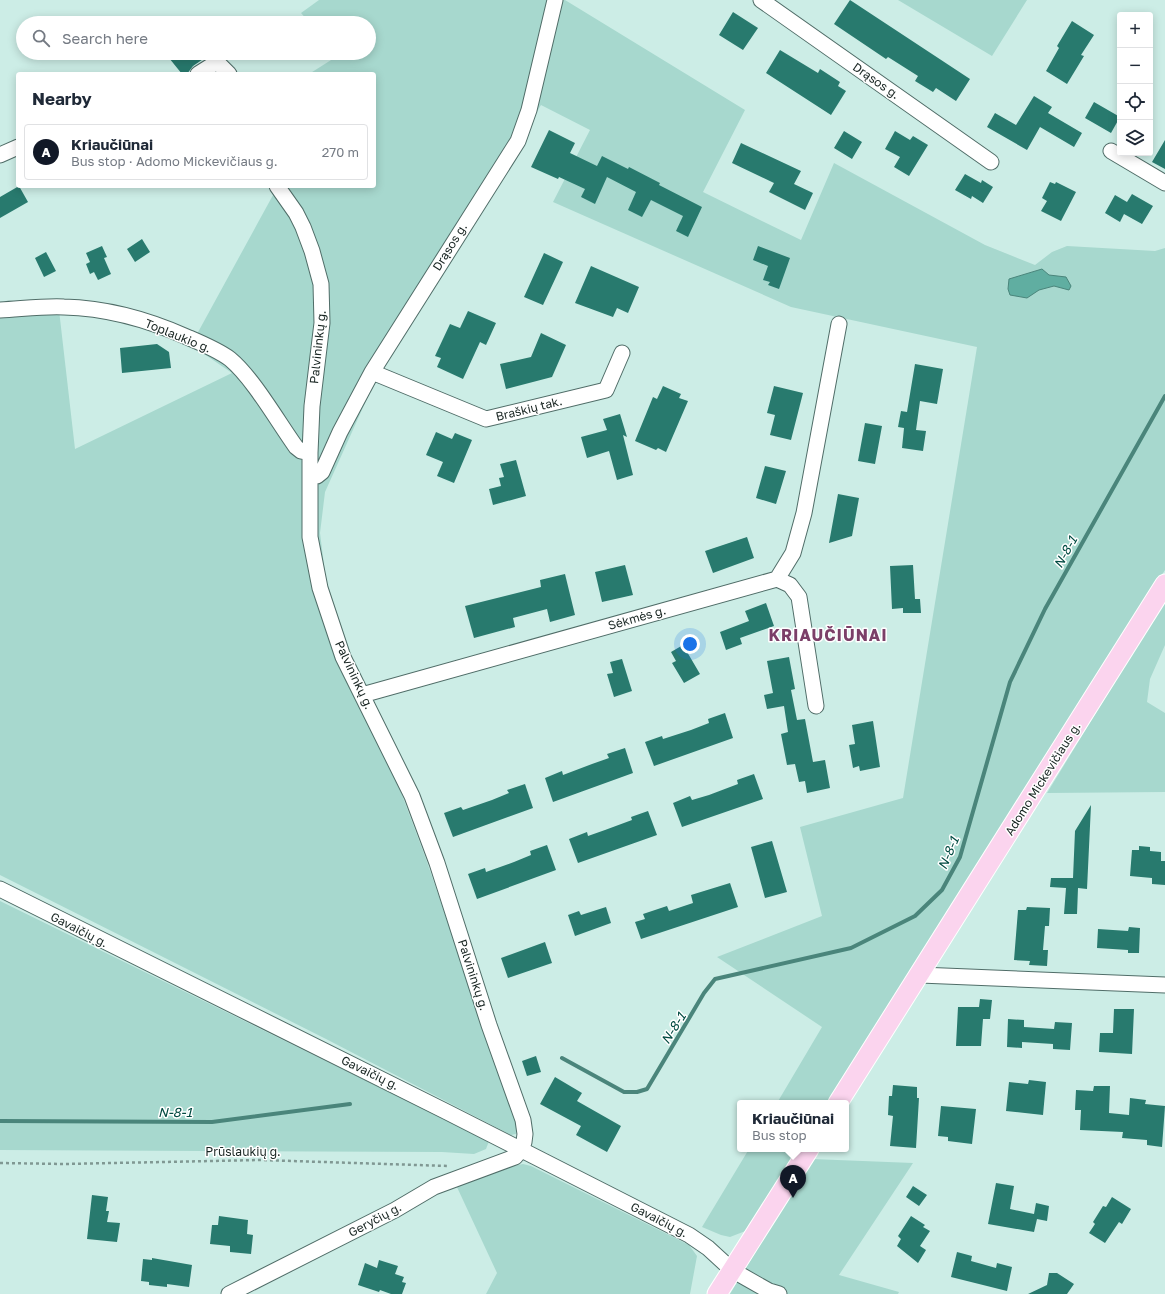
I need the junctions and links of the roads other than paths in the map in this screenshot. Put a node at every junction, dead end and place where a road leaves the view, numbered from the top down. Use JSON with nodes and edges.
{"nodes":[{"id":1,"x":555,"y":0,"type":"edge"},
{"id":2,"x":761,"y":0,"type":"edge"},
{"id":3,"x":201,"y":72,"type":"edge"},
{"id":4,"x":227,"y":72,"type":"edge"},
{"id":5,"x":16,"y":148,"type":"edge"},
{"id":6,"x":1111,"y":151,"type":"dead end"},
{"id":7,"x":0,"y":155,"type":"edge"},
{"id":8,"x":991,"y":162,"type":"dead end"},
{"id":9,"x":1165,"y":183,"type":"edge"},
{"id":10,"x":278,"y":188,"type":"edge"},
{"id":11,"x":0,"y":310,"type":"edge"},
{"id":12,"x":839,"y":324,"type":"dead end"},
{"id":13,"x":622,"y":354,"type":"dead end"},
{"id":14,"x":372,"y":372,"type":"junction"},
{"id":15,"x":310,"y":453,"type":"junction"},
{"id":16,"x":310,"y":476,"type":"junction"},
{"id":17,"x":777,"y":579,"type":"junction"},
{"id":18,"x":1165,"y":584,"type":"edge"},
{"id":19,"x":362,"y":694,"type":"junction"},
{"id":20,"x":816,"y":706,"type":"dead end"},
{"id":21,"x":0,"y":889,"type":"edge"},
{"id":22,"x":920,"y":974,"type":"junction"},
{"id":23,"x":1165,"y":985,"type":"edge"},
{"id":24,"x":840,"y":1100,"type":"edge"},
{"id":25,"x":521,"y":1150,"type":"junction"},
{"id":26,"x":807,"y":1152,"type":"edge"},
{"id":27,"x":732,"y":1270,"type":"junction"},
{"id":28,"x":229,"y":1294,"type":"edge"},
{"id":29,"x":717,"y":1294,"type":"edge"},
{"id":30,"x":779,"y":1294,"type":"edge"}],
"edges":[{"from":1,"to":14,"type":"street","name":"Drąsos g."},
{"from":2,"to":8,"type":"street","name":"Drąsos g."},
{"from":3,"to":4,"type":"street"},
{"from":5,"to":7,"type":"street"},
{"from":6,"to":9,"type":"street"},
{"from":10,"to":15,"type":"street","name":"Palvininkų g."},
{"from":11,"to":15,"type":"street","name":"Toplaukio g."},
{"from":12,"to":17,"type":"street"},
{"from":13,"to":14,"type":"street","name":"Braškių tak."},
{"from":14,"to":16,"type":"street","name":"Drąsos g."},
{"from":15,"to":16,"type":"street","name":"Palvininkų g."},
{"from":16,"to":19,"type":"street","name":"Palvininkų g."},
{"from":17,"to":19,"type":"street","name":"Sėkmės g."},
{"from":17,"to":20,"type":"street"},
{"from":18,"to":22,"type":"main road","name":"Adomo Mickevičiaus g."},
{"from":19,"to":25,"type":"street","name":"Palvininkų g."},
{"from":21,"to":25,"type":"street","name":"Gavaičių g."},
{"from":22,"to":23,"type":"street"},
{"from":22,"to":24,"type":"main road","name":"Adomo Mickevičiaus g."},
{"from":25,"to":27,"type":"street","name":"Gavaičių g."},
{"from":25,"to":28,"type":"street","name":"Geryčių g."},
{"from":26,"to":27,"type":"main road"},
{"from":27,"to":29,"type":"main road"},
{"from":27,"to":30,"type":"street","name":"Gavaičių g."}]}
